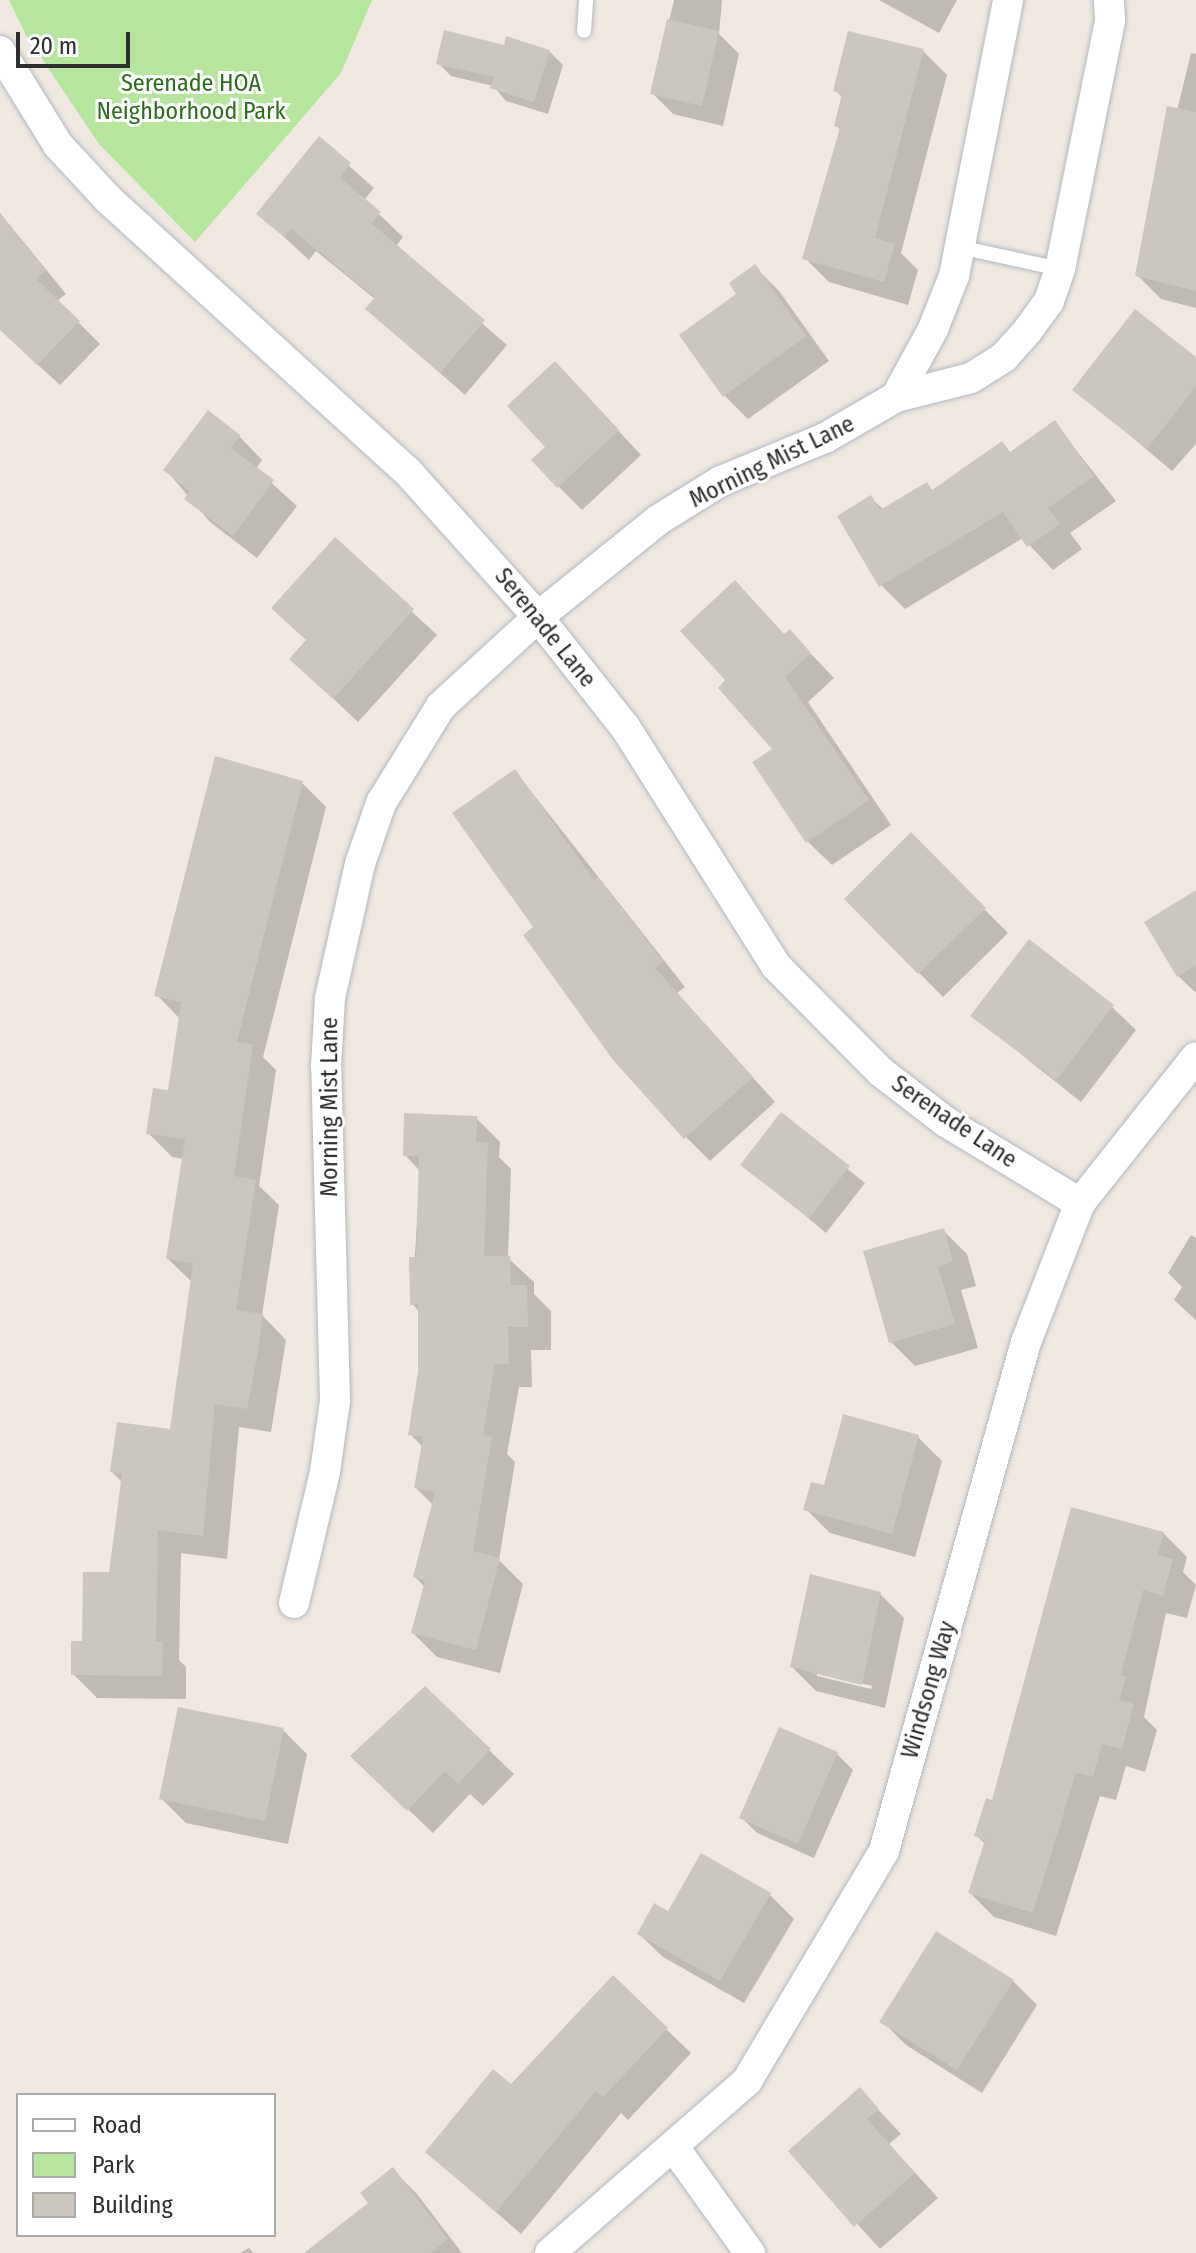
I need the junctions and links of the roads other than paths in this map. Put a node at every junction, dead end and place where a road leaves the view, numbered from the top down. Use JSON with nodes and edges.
{"nodes":[{"id":1,"x":586,"y":0,"type":"edge"},
{"id":2,"x":1008,"y":0,"type":"edge"},
{"id":3,"x":1109,"y":0,"type":"edge"},
{"id":4,"x":584,"y":31,"type":"dead end"},
{"id":5,"x":0,"y":51,"type":"edge"},
{"id":6,"x":959,"y":247,"type":"junction"},
{"id":7,"x":1060,"y":269,"type":"junction"},
{"id":8,"x":896,"y":397,"type":"junction"},
{"id":9,"x":538,"y":617,"type":"junction"},
{"id":10,"x":1196,"y":1057,"type":"edge"},
{"id":11,"x":1080,"y":1203,"type":"junction"},
{"id":12,"x":294,"y":1603,"type":"dead end"},
{"id":13,"x":673,"y":2146,"type":"junction"},
{"id":14,"x":550,"y":2253,"type":"edge"},
{"id":15,"x":750,"y":2253,"type":"edge"}],
"edges":[{"from":1,"to":4,"type":"lane"},
{"from":2,"to":6,"type":"street"},
{"from":3,"to":7,"type":"street","name":"Morning Mist Lane"},
{"from":5,"to":9,"type":"street","name":"Serenade Lane"},
{"from":6,"to":7,"type":"lane"},
{"from":6,"to":8,"type":"street"},
{"from":7,"to":8,"type":"street","name":"Morning Mist Lane"},
{"from":8,"to":9,"type":"street","name":"Morning Mist Lane"},
{"from":9,"to":11,"type":"street","name":"Serenade Lane"},
{"from":9,"to":12,"type":"street","name":"Morning Mist Lane"},
{"from":10,"to":11,"type":"street","name":"Windsong Way"},
{"from":11,"to":13,"type":"street","name":"Windsong Way"},
{"from":13,"to":14,"type":"street","name":"Windsong Way"},
{"from":13,"to":15,"type":"street"}]}
